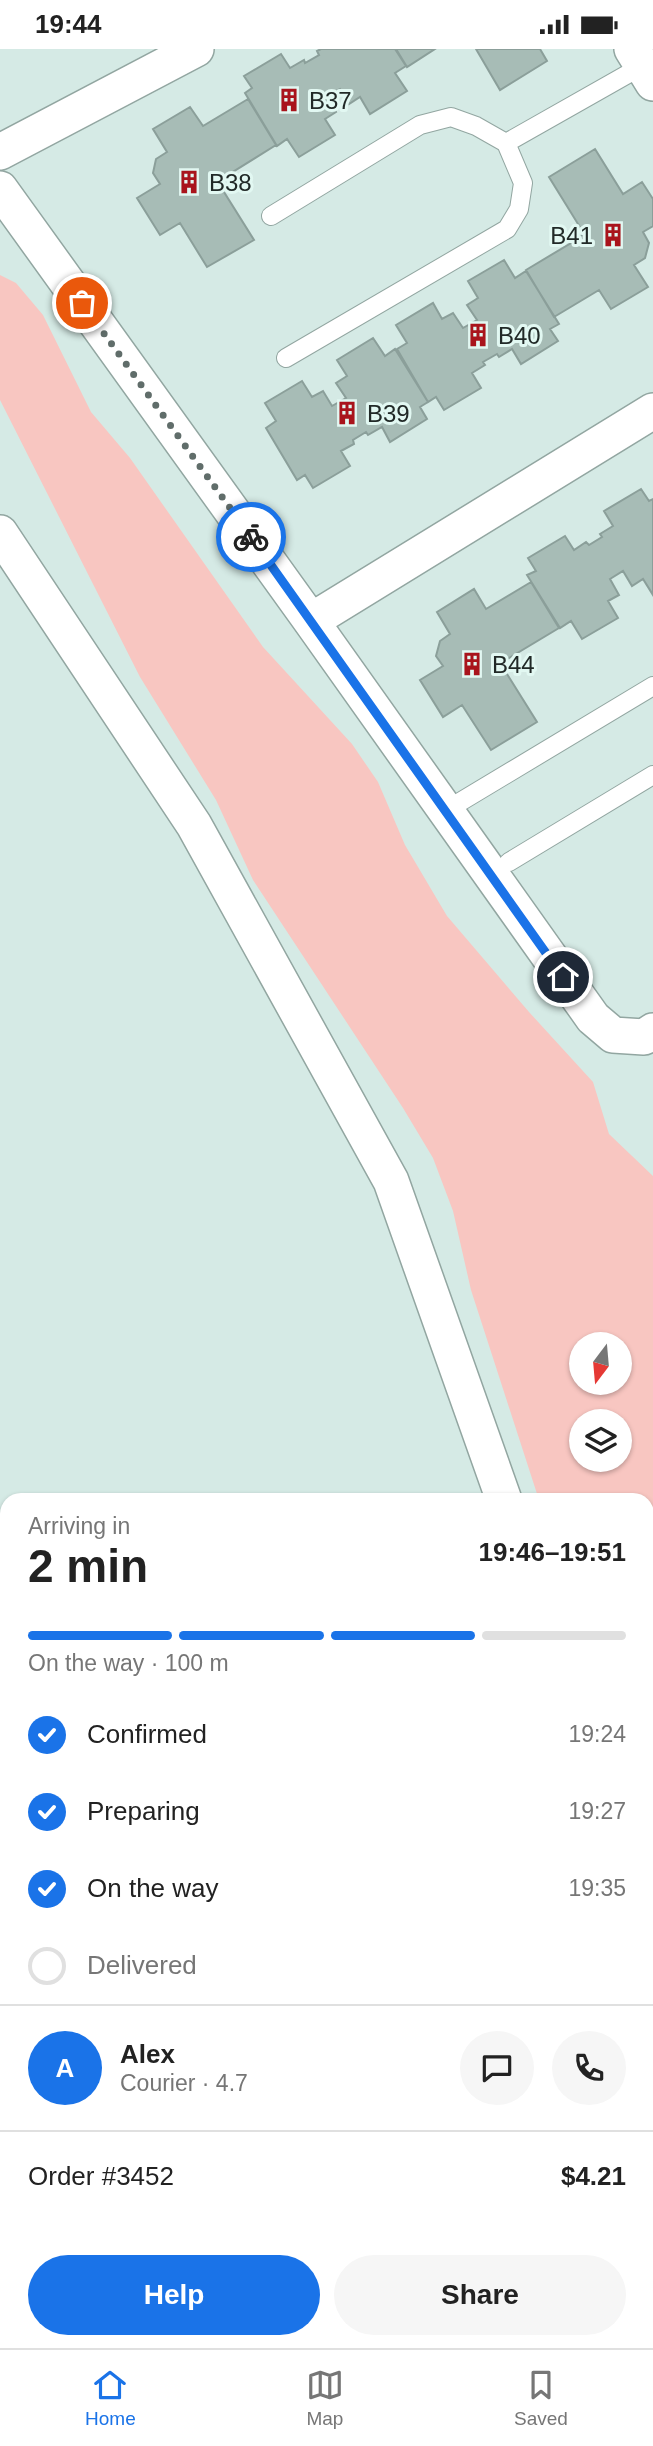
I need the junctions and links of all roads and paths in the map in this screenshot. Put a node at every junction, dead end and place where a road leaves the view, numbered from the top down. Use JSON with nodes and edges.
{"nodes":[{"id":1,"x":196,"y":49,"type":"edge"},
{"id":2,"x":642,"y":66,"type":"edge"},
{"id":3,"x":506,"y":143,"type":"junction"},
{"id":4,"x":0,"y":152,"type":"edge"},
{"id":5,"x":0,"y":189,"type":"edge"},
{"id":6,"x":271,"y":216,"type":"dead end"},
{"id":7,"x":286,"y":358,"type":"dead end"},
{"id":8,"x":653,"y":411,"type":"edge"},
{"id":9,"x":0,"y":533,"type":"edge"},
{"id":10,"x":311,"y":621,"type":"junction"},
{"id":11,"x":653,"y":686,"type":"edge"},
{"id":12,"x":653,"y":775,"type":"edge"},
{"id":13,"x":445,"y":811,"type":"junction"},
{"id":14,"x":509,"y":862,"type":"dead end"},
{"id":15,"x":653,"y":1031,"type":"edge"},
{"id":16,"x":502,"y":1493,"type":"edge"}],
"edges":[{"from":1,"to":4,"type":"street"},
{"from":2,"to":3,"type":"lane"},
{"from":3,"to":6,"type":"lane"},
{"from":3,"to":7,"type":"lane"},
{"from":5,"to":10,"type":"street"},
{"from":8,"to":10,"type":"street"},
{"from":9,"to":16,"type":"street"},
{"from":10,"to":13,"type":"street"},
{"from":11,"to":13,"type":"lane"},
{"from":12,"to":14,"type":"lane"},
{"from":13,"to":15,"type":"street"}]}
